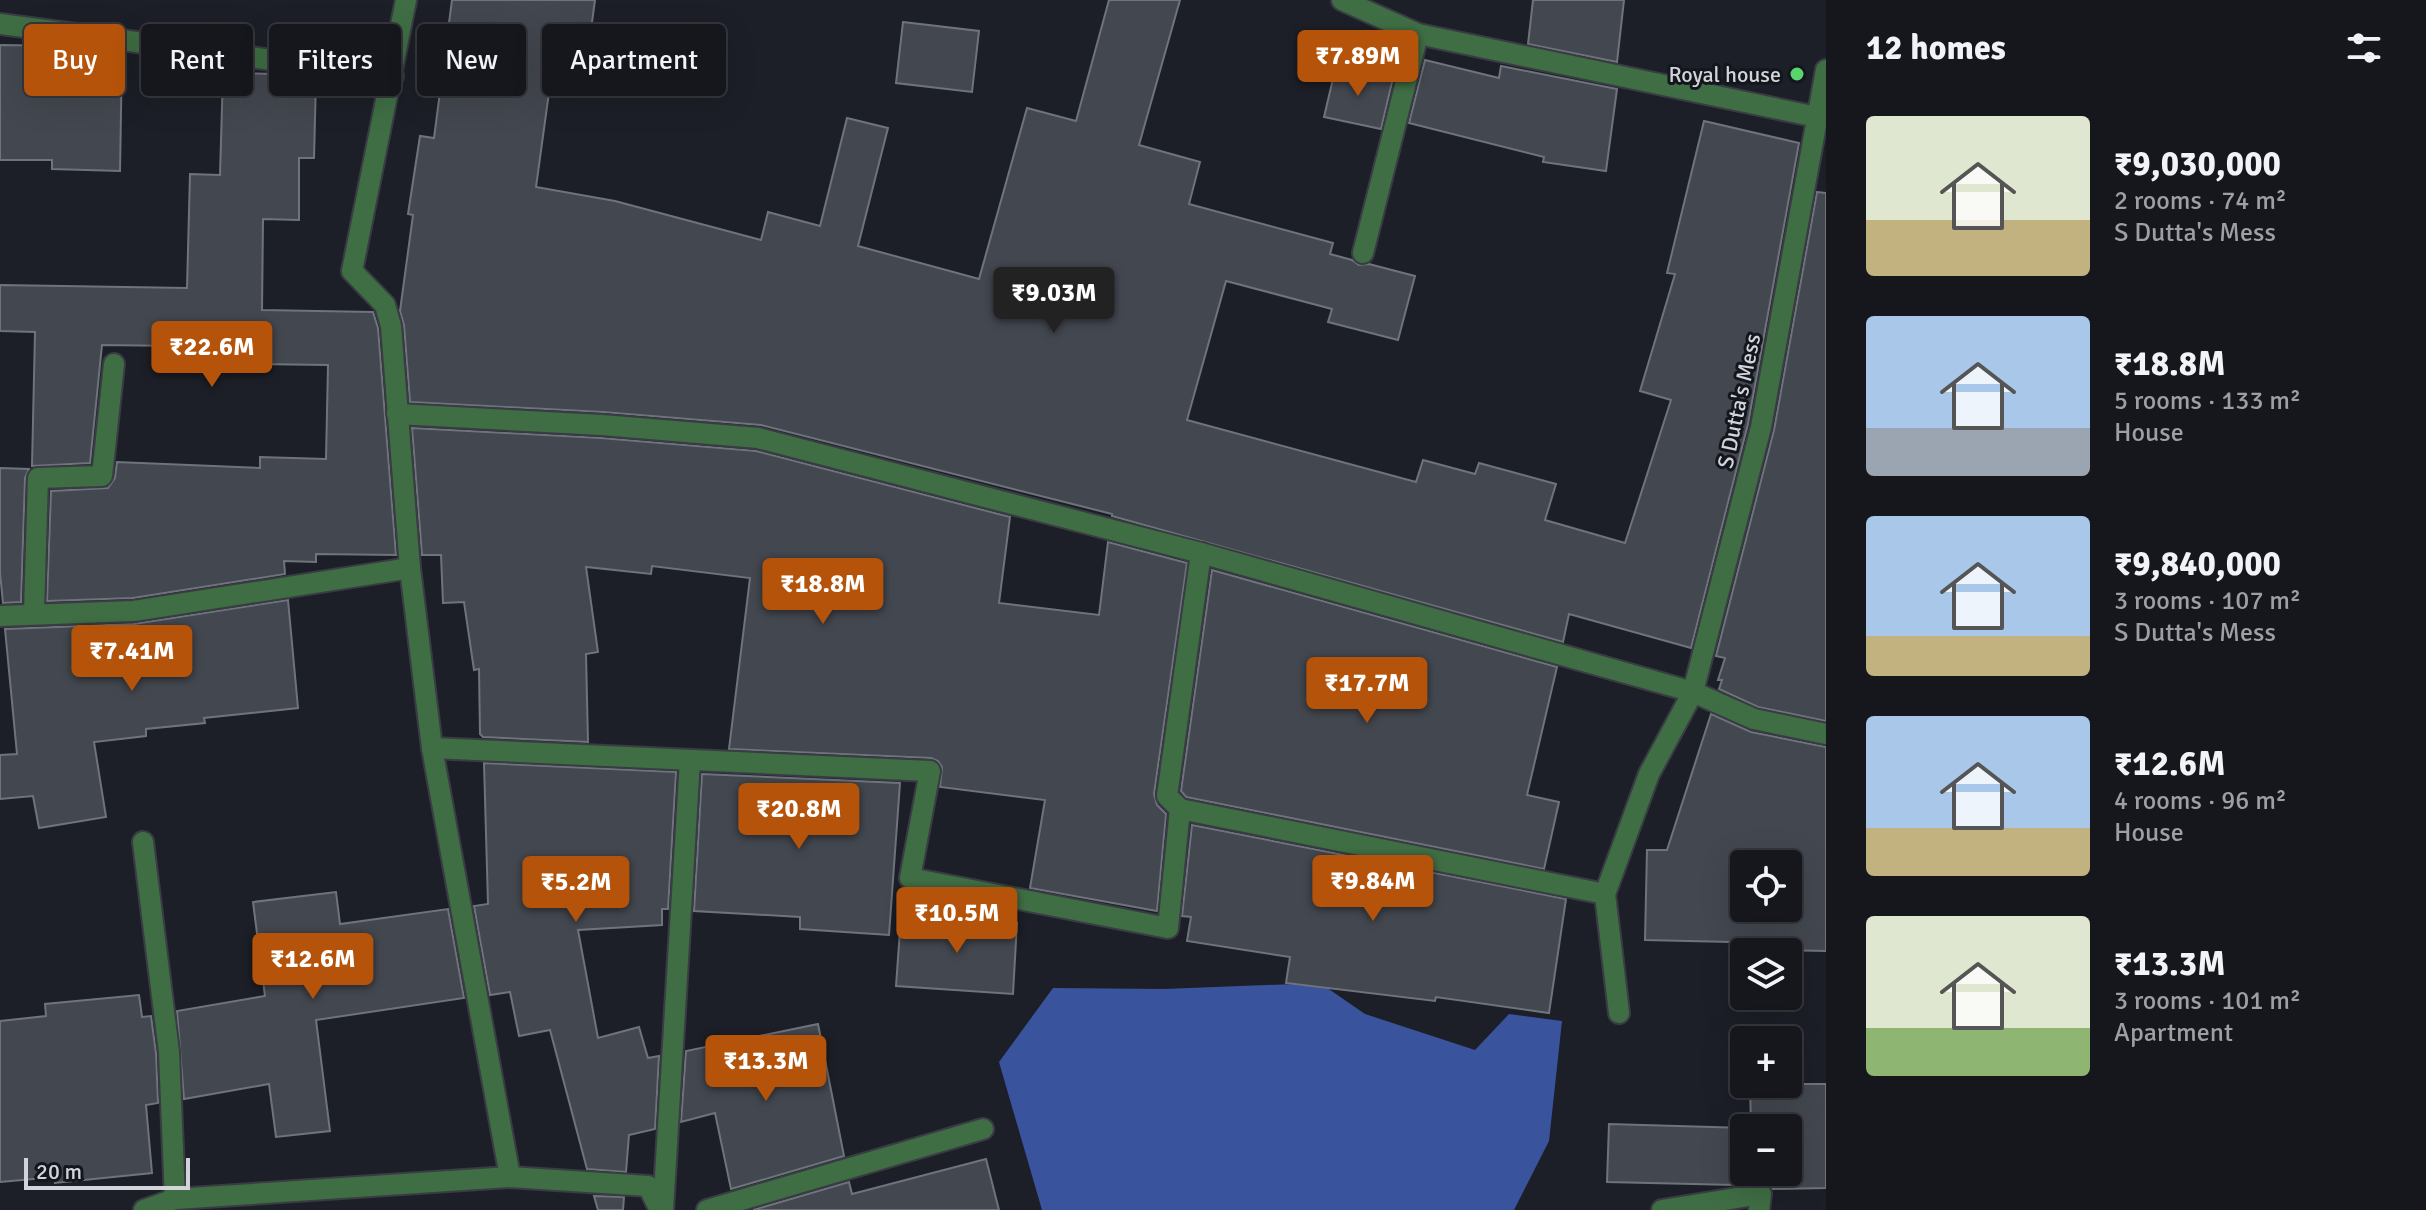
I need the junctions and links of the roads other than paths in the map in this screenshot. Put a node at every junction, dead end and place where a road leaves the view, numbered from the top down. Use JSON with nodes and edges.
{"nodes":[{"id":1,"x":406,"y":0,"type":"edge"},
{"id":2,"x":1342,"y":0,"type":"edge"},
{"id":3,"x":0,"y":24,"type":"edge"},
{"id":4,"x":401,"y":29,"type":"edge"},
{"id":5,"x":1418,"y":34,"type":"junction"},
{"id":6,"x":269,"y":60,"type":"edge"},
{"id":7,"x":1826,"y":70,"type":"edge"},
{"id":8,"x":389,"y":96,"type":"edge"},
{"id":9,"x":1817,"y":117,"type":"junction"},
{"id":10,"x":1363,"y":253,"type":"dead end"},
{"id":11,"x":114,"y":364,"type":"dead end"},
{"id":12,"x":397,"y":414,"type":"junction"},
{"id":13,"x":1201,"y":553,"type":"junction"},
{"id":14,"x":410,"y":568,"type":"junction"},
{"id":15,"x":34,"y":613,"type":"junction"},
{"id":16,"x":0,"y":616,"type":"edge"},
{"id":17,"x":1693,"y":692,"type":"junction"},
{"id":18,"x":1826,"y":734,"type":"edge"},
{"id":19,"x":432,"y":748,"type":"junction"},
{"id":20,"x":690,"y":760,"type":"junction"},
{"id":21,"x":1180,"y":809,"type":"junction"},
{"id":22,"x":143,"y":842,"type":"dead end"},
{"id":23,"x":1605,"y":894,"type":"junction"},
{"id":24,"x":1619,"y":1013,"type":"dead end"},
{"id":25,"x":983,"y":1129,"type":"dead end"},
{"id":26,"x":510,"y":1177,"type":"junction"},
{"id":27,"x":175,"y":1199,"type":"junction"},
{"id":28,"x":144,"y":1210,"type":"edge"},
{"id":29,"x":662,"y":1210,"type":"edge"},
{"id":30,"x":707,"y":1210,"type":"edge"},
{"id":31,"x":1662,"y":1210,"type":"edge"},
{"id":32,"x":1759,"y":1210,"type":"edge"}],
"edges":[{"from":1,"to":4,"type":"street"},
{"from":2,"to":5,"type":"street"},
{"from":3,"to":6,"type":"street"},
{"from":5,"to":9,"type":"street"},
{"from":5,"to":10,"type":"street"},
{"from":7,"to":9,"type":"street","name":"S Dutta's Mess"},
{"from":8,"to":12,"type":"street"},
{"from":9,"to":17,"type":"street","name":"S Dutta's Mess"},
{"from":11,"to":15,"type":"street"},
{"from":12,"to":13,"type":"street"},
{"from":12,"to":14,"type":"street"},
{"from":13,"to":17,"type":"street"},
{"from":13,"to":21,"type":"street"},
{"from":14,"to":15,"type":"street"},
{"from":14,"to":19,"type":"street"},
{"from":15,"to":16,"type":"street"},
{"from":17,"to":18,"type":"street"},
{"from":17,"to":23,"type":"street","name":"S Dutta's Mess"},
{"from":19,"to":20,"type":"street"},
{"from":19,"to":26,"type":"street"},
{"from":20,"to":21,"type":"street"},
{"from":20,"to":29,"type":"street"},
{"from":21,"to":23,"type":"street"},
{"from":22,"to":27,"type":"street"},
{"from":23,"to":24,"type":"street"},
{"from":25,"to":30,"type":"street"},
{"from":26,"to":27,"type":"street"},
{"from":26,"to":29,"type":"street"},
{"from":27,"to":28,"type":"street"},
{"from":31,"to":32,"type":"street"}]}
